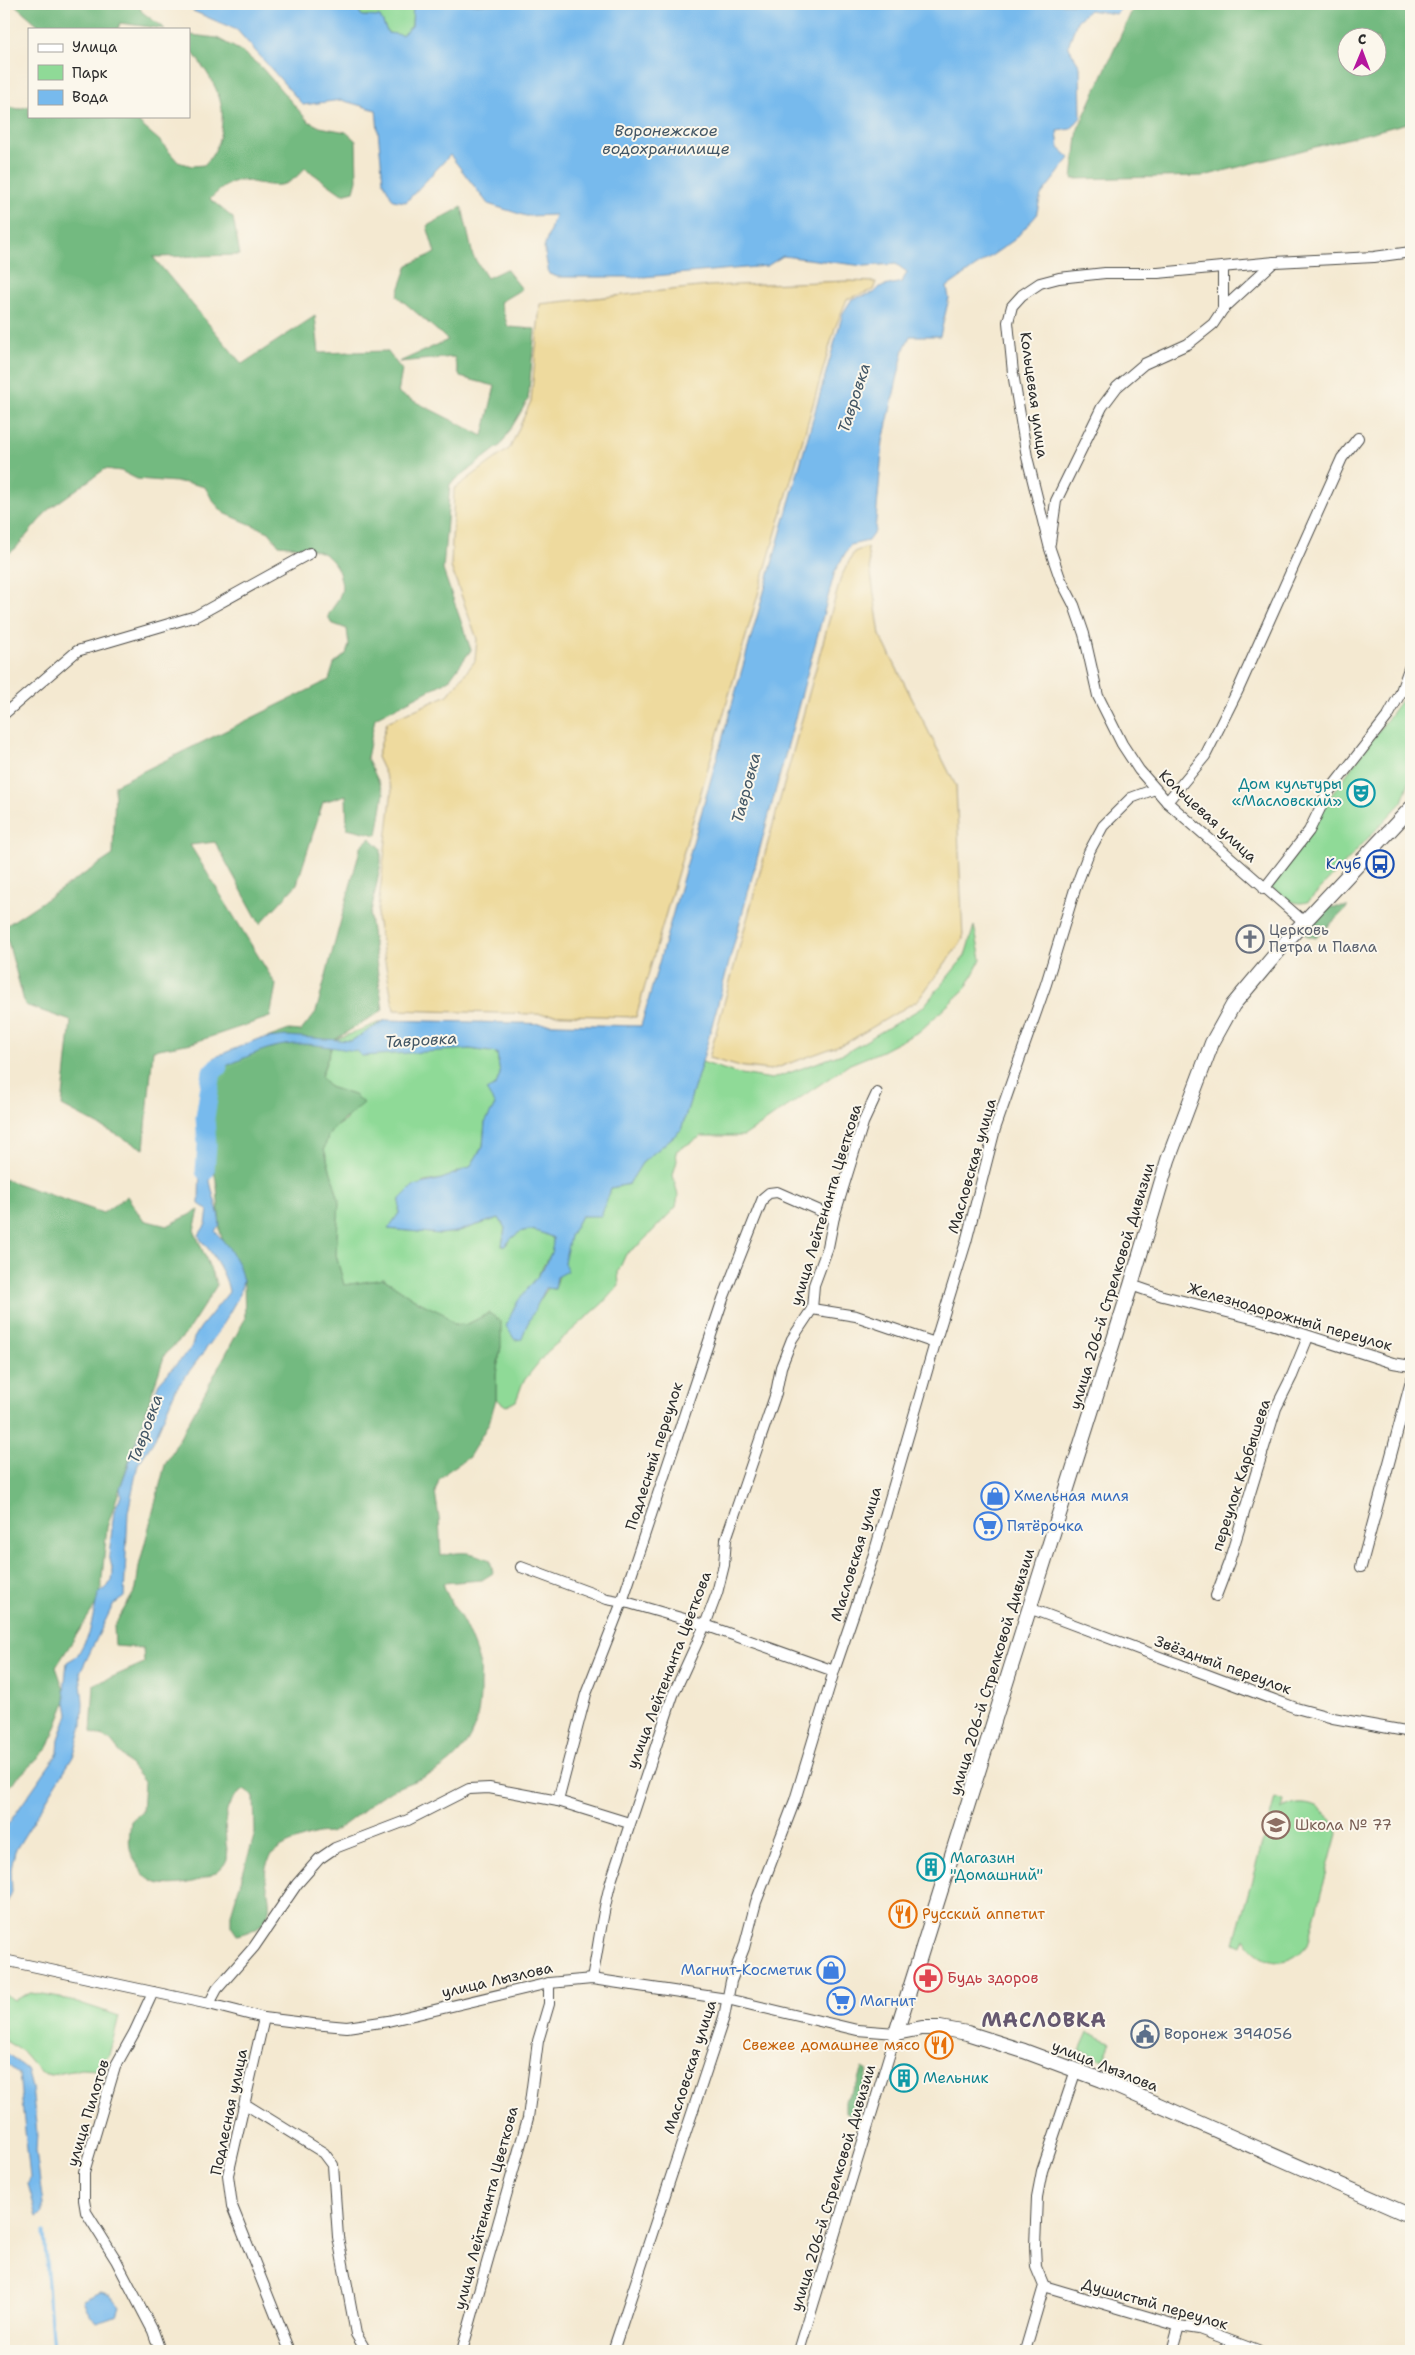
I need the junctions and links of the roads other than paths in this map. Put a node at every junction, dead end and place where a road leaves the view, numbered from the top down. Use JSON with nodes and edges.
{"nodes":[{"id":1,"x":1411,"y":252,"type":"edge"},
{"id":2,"x":1275,"y":262,"type":"junction"},
{"id":3,"x":1223,"y":268,"type":"junction"},
{"id":4,"x":1223,"y":309,"type":"junction"},
{"id":5,"x":1358,"y":438,"type":"dead end"},
{"id":6,"x":1050,"y":549,"type":"junction"},
{"id":7,"x":310,"y":553,"type":"dead end"},
{"id":8,"x":1411,"y":663,"type":"edge"},
{"id":9,"x":4,"y":714,"type":"edge"},
{"id":10,"x":1155,"y":789,"type":"junction"},
{"id":11,"x":1167,"y":802,"type":"junction"},
{"id":12,"x":1411,"y":808,"type":"edge"},
{"id":13,"x":1264,"y":889,"type":"junction"},
{"id":14,"x":1304,"y":921,"type":"junction"},
{"id":15,"x":876,"y":1093,"type":"dead end"},
{"id":16,"x":834,"y":1217,"type":"junction"},
{"id":17,"x":1131,"y":1285,"type":"junction"},
{"id":18,"x":812,"y":1309,"type":"junction"},
{"id":19,"x":1308,"y":1337,"type":"junction"},
{"id":20,"x":934,"y":1342,"type":"junction"},
{"id":21,"x":1411,"y":1366,"type":"edge"},
{"id":22,"x":1411,"y":1381,"type":"edge"},
{"id":23,"x":521,"y":1567,"type":"dead end"},
{"id":24,"x":1361,"y":1567,"type":"dead end"},
{"id":25,"x":1216,"y":1596,"type":"dead end"},
{"id":26,"x":622,"y":1602,"type":"junction"},
{"id":27,"x":1030,"y":1608,"type":"junction"},
{"id":28,"x":705,"y":1625,"type":"junction"},
{"id":29,"x":834,"y":1670,"type":"junction"},
{"id":30,"x":1411,"y":1732,"type":"edge"},
{"id":31,"x":558,"y":1801,"type":"junction"},
{"id":32,"x":629,"y":1823,"type":"junction"},
{"id":33,"x":4,"y":1960,"type":"edge"},
{"id":34,"x":592,"y":1979,"type":"junction"},
{"id":35,"x":549,"y":1983,"type":"junction"},
{"id":36,"x":153,"y":1992,"type":"junction"},
{"id":37,"x":727,"y":1999,"type":"junction"},
{"id":38,"x":209,"y":2004,"type":"junction"},
{"id":39,"x":264,"y":2018,"type":"junction"},
{"id":40,"x":896,"y":2033,"type":"junction"},
{"id":41,"x":1076,"y":2070,"type":"junction"},
{"id":42,"x":245,"y":2104,"type":"junction"},
{"id":43,"x":1411,"y":2216,"type":"edge"},
{"id":44,"x":1044,"y":2286,"type":"junction"},
{"id":45,"x":1179,"y":2326,"type":"junction"},
{"id":46,"x":160,"y":2351,"type":"edge"},
{"id":47,"x":290,"y":2351,"type":"edge"},
{"id":48,"x":366,"y":2351,"type":"edge"},
{"id":49,"x":462,"y":2351,"type":"edge"},
{"id":50,"x":612,"y":2351,"type":"edge"},
{"id":51,"x":799,"y":2351,"type":"edge"},
{"id":52,"x":1025,"y":2351,"type":"edge"},
{"id":53,"x":1172,"y":2351,"type":"edge"},
{"id":54,"x":1258,"y":2351,"type":"edge"}],
"edges":[{"from":1,"to":2,"type":"street","name":"Кольцевая улица"},
{"from":2,"to":3,"type":"street","name":"Кольцевая улица"},
{"from":2,"to":4,"type":"street","name":"Кольцевая улица"},
{"from":3,"to":4,"type":"street"},
{"from":3,"to":6,"type":"street","name":"Кольцевая улица"},
{"from":4,"to":6,"type":"street","name":"Кольцевая улица"},
{"from":5,"to":11,"type":"street"},
{"from":6,"to":10,"type":"street","name":"Кольцевая улица"},
{"from":7,"to":9,"type":"street"},
{"from":8,"to":13,"type":"street"},
{"from":10,"to":11,"type":"street","name":"Кольцевая улица"},
{"from":10,"to":20,"type":"street","name":"Масловская улица"},
{"from":11,"to":13,"type":"street","name":"Кольцевая улица"},
{"from":12,"to":14,"type":"main road","name":"улица 206-й Стрелковой Дивизии"},
{"from":13,"to":14,"type":"street","name":"Кольцевая улица"},
{"from":14,"to":17,"type":"main road","name":"улица 206-й Стрелковой Дивизии"},
{"from":15,"to":16,"type":"street","name":"улица Лейтенанта Цветкова"},
{"from":16,"to":18,"type":"street","name":"улица Лейтенанта Цветкова"},
{"from":16,"to":26,"type":"street","name":"Подлесный переулок"},
{"from":17,"to":19,"type":"street","name":"Железнодорожный переулок"},
{"from":17,"to":27,"type":"main road","name":"улица 206-й Стрелковой Дивизии"},
{"from":18,"to":20,"type":"street"},
{"from":18,"to":28,"type":"street","name":"улица Лейтенанта Цветкова"},
{"from":19,"to":21,"type":"street","name":"Железнодорожный переулок"},
{"from":19,"to":25,"type":"street","name":"переулок Карбышева"},
{"from":20,"to":29,"type":"street","name":"Масловская улица"},
{"from":22,"to":24,"type":"street"},
{"from":23,"to":26,"type":"street"},
{"from":26,"to":28,"type":"street"},
{"from":26,"to":31,"type":"street","name":"Подлесный переулок"},
{"from":27,"to":30,"type":"street","name":"Звёздный переулок"},
{"from":27,"to":40,"type":"main road","name":"улица 206-й Стрелковой Дивизии"},
{"from":28,"to":29,"type":"street"},
{"from":28,"to":32,"type":"street","name":"улица Лейтенанта Цветкова"},
{"from":29,"to":37,"type":"street","name":"Масловская улица"},
{"from":31,"to":32,"type":"street"},
{"from":31,"to":38,"type":"street"},
{"from":32,"to":34,"type":"street","name":"улица Лейтенанта Цветкова"},
{"from":33,"to":36,"type":"street","name":"улица Лызлова"},
{"from":34,"to":35,"type":"street","name":"улица Лызлова"},
{"from":34,"to":37,"type":"street","name":"улица Лызлова"},
{"from":35,"to":39,"type":"street","name":"улица Лызлова"},
{"from":35,"to":49,"type":"street","name":"улица Лейтенанта Цветкова"},
{"from":36,"to":38,"type":"street","name":"улица Лызлова"},
{"from":36,"to":46,"type":"street","name":"улица Пилотов"},
{"from":37,"to":40,"type":"street","name":"улица Лызлова"},
{"from":37,"to":50,"type":"street","name":"Масловская улица"},
{"from":38,"to":39,"type":"street","name":"улица Лызлова"},
{"from":39,"to":42,"type":"street","name":"Подлесная улица"},
{"from":40,"to":41,"type":"main road","name":"улица Лызлова"},
{"from":40,"to":51,"type":"street","name":"улица 206-й Стрелковой Дивизии"},
{"from":41,"to":43,"type":"main road","name":"улица Лызлова"},
{"from":41,"to":44,"type":"street"},
{"from":42,"to":47,"type":"street","name":"Подлесная улица"},
{"from":42,"to":48,"type":"street"},
{"from":44,"to":45,"type":"street","name":"Душистый переулок"},
{"from":44,"to":52,"type":"street"},
{"from":45,"to":53,"type":"street"},
{"from":45,"to":54,"type":"street","name":"Душистый переулок"}]}
